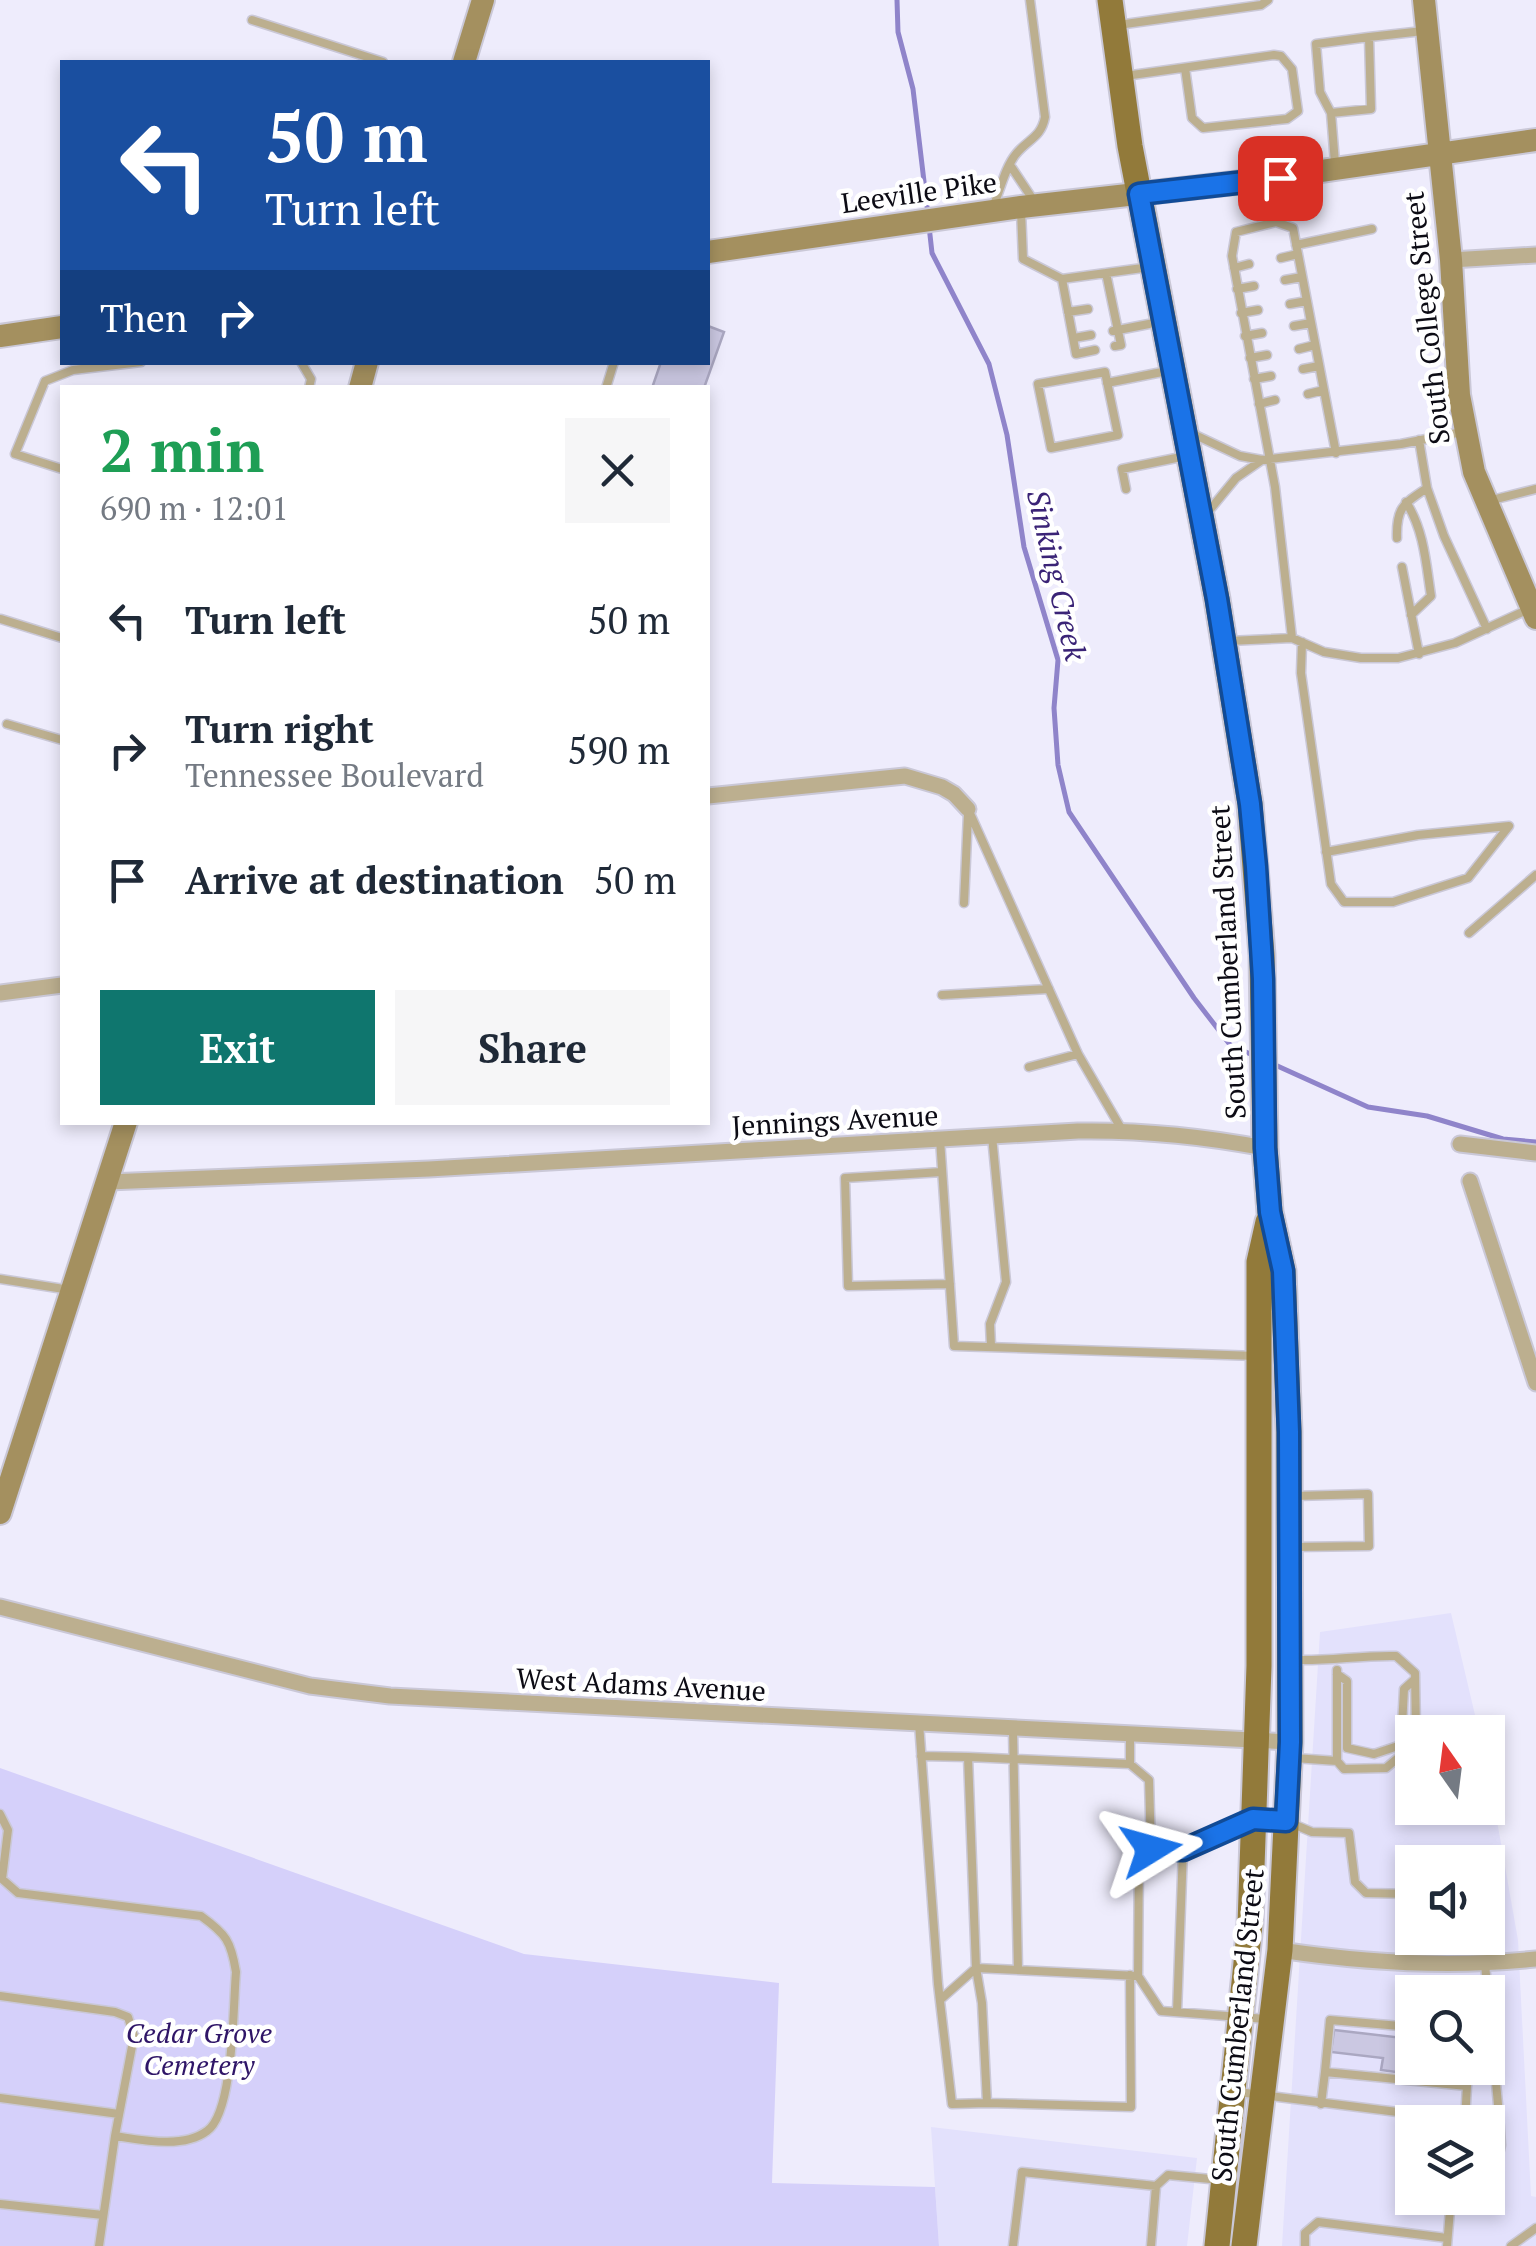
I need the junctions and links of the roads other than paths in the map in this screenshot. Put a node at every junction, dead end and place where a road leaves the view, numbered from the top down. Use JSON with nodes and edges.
{"nodes":[{"id":1,"x":483,"y":0,"type":"edge"},
{"id":2,"x":1030,"y":0,"type":"edge"},
{"id":3,"x":1268,"y":0,"type":"edge"},
{"id":4,"x":1424,"y":0,"type":"edge"},
{"id":5,"x":1112,"y":13,"type":"edge"},
{"id":6,"x":252,"y":20,"type":"dead end"},
{"id":7,"x":1427,"y":30,"type":"junction"},
{"id":8,"x":1369,"y":37,"type":"junction"},
{"id":9,"x":377,"y":60,"type":"edge"},
{"id":10,"x":465,"y":60,"type":"edge"},
{"id":11,"x":1185,"y":68,"type":"junction"},
{"id":12,"x":1121,"y":77,"type":"junction"},
{"id":13,"x":1331,"y":113,"type":"junction"},
{"id":14,"x":1535,"y":141,"type":"edge"},
{"id":15,"x":1440,"y":154,"type":"junction"},
{"id":16,"x":1010,"y":165,"type":"junction"},
{"id":17,"x":1335,"y":169,"type":"junction"},
{"id":18,"x":1139,"y":194,"type":"junction"},
{"id":19,"x":1029,"y":206,"type":"junction"},
{"id":20,"x":992,"y":211,"type":"junction"},
{"id":21,"x":1372,"y":228,"type":"dead end"},
{"id":22,"x":1297,"y":250,"type":"junction"},
{"id":23,"x":710,"y":252,"type":"edge"},
{"id":24,"x":1536,"y":255,"type":"edge"},
{"id":25,"x":1281,"y":258,"type":"dead end"},
{"id":26,"x":1451,"y":260,"type":"junction"},
{"id":27,"x":1250,"y":264,"type":"dead end"},
{"id":28,"x":1153,"y":266,"type":"junction"},
{"id":29,"x":1234,"y":268,"type":"junction"},
{"id":30,"x":1106,"y":273,"type":"junction"},
{"id":31,"x":1302,"y":277,"type":"junction"},
{"id":32,"x":1062,"y":279,"type":"junction"},
{"id":33,"x":1285,"y":280,"type":"dead end"},
{"id":34,"x":1254,"y":286,"type":"dead end"},
{"id":35,"x":1237,"y":289,"type":"junction"},
{"id":36,"x":1307,"y":301,"type":"junction"},
{"id":37,"x":1290,"y":304,"type":"dead end"},
{"id":38,"x":1088,"y":309,"type":"dead end"},
{"id":39,"x":1258,"y":310,"type":"dead end"},
{"id":40,"x":1068,"y":312,"type":"junction"},
{"id":41,"x":1241,"y":313,"type":"junction"},
{"id":42,"x":1164,"y":322,"type":"junction"},
{"id":43,"x":1311,"y":323,"type":"junction"},
{"id":44,"x":1294,"y":326,"type":"dead end"},
{"id":45,"x":60,"y":328,"type":"edge"},
{"id":46,"x":1116,"y":331,"type":"junction"},
{"id":47,"x":1262,"y":332,"type":"dead end"},
{"id":48,"x":1092,"y":335,"type":"dead end"},
{"id":49,"x":0,"y":336,"type":"edge"},
{"id":50,"x":1246,"y":336,"type":"junction"},
{"id":51,"x":1074,"y":338,"type":"junction"},
{"id":52,"x":1115,"y":346,"type":"dead end"},
{"id":53,"x":1315,"y":346,"type":"junction"},
{"id":54,"x":1299,"y":349,"type":"dead end"},
{"id":55,"x":1095,"y":350,"type":"dead end"},
{"id":56,"x":1267,"y":355,"type":"dead end"},
{"id":57,"x":1250,"y":358,"type":"junction"},
{"id":58,"x":72,"y":366,"type":"edge"},
{"id":59,"x":1320,"y":366,"type":"junction"},
{"id":60,"x":1173,"y":370,"type":"junction"},
{"id":61,"x":1303,"y":370,"type":"dead end"},
{"id":62,"x":1271,"y":376,"type":"dead end"},
{"id":63,"x":1254,"y":379,"type":"junction"},
{"id":64,"x":1107,"y":383,"type":"junction"},
{"id":65,"x":1324,"y":390,"type":"junction"},
{"id":66,"x":1308,"y":394,"type":"dead end"},
{"id":67,"x":1276,"y":400,"type":"dead end"},
{"id":68,"x":1259,"y":404,"type":"junction"},
{"id":69,"x":1466,"y":432,"type":"junction"},
{"id":70,"x":1419,"y":440,"type":"junction"},
{"id":71,"x":1187,"y":442,"type":"junction"},
{"id":72,"x":1336,"y":452,"type":"junction"},
{"id":73,"x":1266,"y":459,"type":"junction"},
{"id":74,"x":60,"y":468,"type":"edge"},
{"id":75,"x":1428,"y":488,"type":"junction"},
{"id":76,"x":1126,"y":489,"type":"dead end"},
{"id":77,"x":1536,"y":489,"type":"edge"},
{"id":78,"x":1406,"y":502,"type":"junction"},
{"id":79,"x":1486,"y":502,"type":"junction"},
{"id":80,"x":1202,"y":520,"type":"junction"},
{"id":81,"x":1397,"y":538,"type":"dead end"},
{"id":82,"x":1402,"y":567,"type":"dead end"},
{"id":83,"x":1535,"y":611,"type":"edge"},
{"id":84,"x":1411,"y":615,"type":"junction"},
{"id":85,"x":1,"y":619,"type":"edge"},
{"id":86,"x":1487,"y":629,"type":"junction"},
{"id":87,"x":60,"y":637,"type":"edge"},
{"id":88,"x":1292,"y":638,"type":"junction"},
{"id":89,"x":1224,"y":642,"type":"junction"},
{"id":90,"x":1302,"y":642,"type":"junction"},
{"id":91,"x":1419,"y":654,"type":"junction"},
{"id":92,"x":7,"y":724,"type":"dead end"},
{"id":93,"x":60,"y":739,"type":"edge"},
{"id":94,"x":710,"y":796,"type":"edge"},
{"id":95,"x":968,"y":810,"type":"junction"},
{"id":96,"x":1326,"y":852,"type":"junction"},
{"id":97,"x":1536,"y":874,"type":"edge"},
{"id":98,"x":964,"y":903,"type":"dead end"},
{"id":99,"x":1469,"y":932,"type":"dead end"},
{"id":100,"x":60,"y":984,"type":"edge"},
{"id":101,"x":1049,"y":988,"type":"junction"},
{"id":102,"x":0,"y":993,"type":"edge"},
{"id":103,"x":942,"y":995,"type":"dead end"},
{"id":104,"x":1078,"y":1054,"type":"junction"},
{"id":105,"x":1028,"y":1067,"type":"dead end"},
{"id":106,"x":125,"y":1125,"type":"edge"},
{"id":107,"x":1122,"y":1130,"type":"junction"},
{"id":108,"x":992,"y":1136,"type":"junction"},
{"id":109,"x":940,"y":1139,"type":"junction"},
{"id":110,"x":1460,"y":1144,"type":"dead end"},
{"id":111,"x":1265,"y":1148,"type":"junction"},
{"id":112,"x":1536,"y":1154,"type":"edge"},
{"id":113,"x":942,"y":1172,"type":"junction"},
{"id":114,"x":1470,"y":1180,"type":"dead end"},
{"id":115,"x":108,"y":1182,"type":"junction"},
{"id":116,"x":1270,"y":1212,"type":"junction"},
{"id":117,"x":0,"y":1278,"type":"edge"},
{"id":118,"x":950,"y":1284,"type":"junction"},
{"id":119,"x":71,"y":1290,"type":"junction"},
{"id":120,"x":991,"y":1346,"type":"junction"},
{"id":121,"x":1259,"y":1356,"type":"junction"},
{"id":122,"x":1536,"y":1383,"type":"edge"},
{"id":123,"x":1289,"y":1496,"type":"junction"},
{"id":124,"x":0,"y":1513,"type":"edge"},
{"id":125,"x":1290,"y":1547,"type":"junction"},
{"id":126,"x":0,"y":1606,"type":"edge"},
{"id":127,"x":1290,"y":1660,"type":"junction"},
{"id":128,"x":1338,"y":1661,"type":"junction"},
{"id":129,"x":1337,"y":1674,"type":"junction"},
{"id":130,"x":1415,"y":1678,"type":"junction"},
{"id":131,"x":1416,"y":1715,"type":"edge"},
{"id":132,"x":919,"y":1723,"type":"junction"},
{"id":133,"x":1013,"y":1728,"type":"junction"},
{"id":134,"x":1130,"y":1734,"type":"junction"},
{"id":135,"x":1256,"y":1741,"type":"junction"},
{"id":136,"x":1290,"y":1750,"type":"junction"},
{"id":137,"x":921,"y":1756,"type":"junction"},
{"id":138,"x":968,"y":1757,"type":"junction"},
{"id":139,"x":1013,"y":1759,"type":"junction"},
{"id":140,"x":1395,"y":1760,"type":"edge"},
{"id":141,"x":1337,"y":1761,"type":"junction"},
{"id":142,"x":1130,"y":1764,"type":"junction"},
{"id":143,"x":0,"y":1814,"type":"edge"},
{"id":144,"x":1253,"y":1819,"type":"junction"},
{"id":145,"x":1286,"y":1821,"type":"junction"},
{"id":146,"x":1151,"y":1849,"type":"junction"},
{"id":147,"x":1183,"y":1850,"type":"junction"},
{"id":148,"x":1395,"y":1894,"type":"edge"},
{"id":149,"x":1280,"y":1950,"type":"junction"},
{"id":150,"x":1492,"y":1955,"type":"edge"},
{"id":151,"x":1536,"y":1959,"type":"edge"},
{"id":152,"x":1492,"y":1963,"type":"junction"},
{"id":153,"x":976,"y":1968,"type":"junction"},
{"id":154,"x":1018,"y":1970,"type":"junction"},
{"id":155,"x":1492,"y":1975,"type":"edge"},
{"id":156,"x":1134,"y":1976,"type":"junction"},
{"id":157,"x":0,"y":1996,"type":"edge"},
{"id":158,"x":940,"y":2000,"type":"junction"},
{"id":159,"x":1177,"y":2012,"type":"junction"},
{"id":160,"x":1241,"y":2016,"type":"junction"},
{"id":161,"x":1271,"y":2019,"type":"junction"},
{"id":162,"x":1395,"y":2026,"type":"edge"},
{"id":163,"x":1325,"y":2072,"type":"junction"},
{"id":164,"x":1467,"y":2086,"type":"joint"},
{"id":165,"x":1234,"y":2091,"type":"junction"},
{"id":166,"x":1261,"y":2096,"type":"junction"},
{"id":167,"x":0,"y":2098,"type":"edge"},
{"id":168,"x":987,"y":2104,"type":"junction"},
{"id":169,"x":1321,"y":2104,"type":"junction"},
{"id":170,"x":1466,"y":2105,"type":"edge"},
{"id":171,"x":1395,"y":2113,"type":"edge"},
{"id":172,"x":119,"y":2114,"type":"junction"},
{"id":173,"x":115,"y":2136,"type":"junction"},
{"id":174,"x":1224,"y":2180,"type":"junction"},
{"id":175,"x":1156,"y":2186,"type":"junction"},
{"id":176,"x":0,"y":2204,"type":"edge"},
{"id":177,"x":103,"y":2215,"type":"junction"},
{"id":178,"x":1449,"y":2215,"type":"edge"},
{"id":179,"x":1536,"y":2228,"type":"edge"},
{"id":180,"x":1447,"y":2242,"type":"edge"},
{"id":181,"x":99,"y":2246,"type":"edge"},
{"id":182,"x":1012,"y":2246,"type":"edge"},
{"id":183,"x":1151,"y":2246,"type":"edge"},
{"id":184,"x":1217,"y":2246,"type":"edge"},
{"id":185,"x":1244,"y":2246,"type":"edge"},
{"id":186,"x":1304,"y":2246,"type":"edge"},
{"id":187,"x":1511,"y":2246,"type":"edge"}],
"edges":[{"from":1,"to":10,"type":"street"},
{"from":2,"to":16,"type":"lane"},
{"from":3,"to":5,"type":"lane"},
{"from":4,"to":7,"type":"street","name":"South College Street"},
{"from":5,"to":12,"type":"main road","name":"South Cumberland Street"},
{"from":6,"to":9,"type":"lane"},
{"from":7,"to":8,"type":"lane"},
{"from":7,"to":15,"type":"street","name":"South College Street"},
{"from":8,"to":13,"type":"lane"},
{"from":8,"to":13,"type":"lane"},
{"from":11,"to":11,"type":"lane"},
{"from":11,"to":12,"type":"lane"},
{"from":12,"to":18,"type":"main road","name":"South Cumberland Street"},
{"from":13,"to":17,"type":"lane"},
{"from":14,"to":15,"type":"street","name":"Leeville Pike"},
{"from":15,"to":17,"type":"street","name":"Leeville Pike"},
{"from":15,"to":26,"type":"street","name":"South College Street"},
{"from":16,"to":19,"type":"lane"},
{"from":16,"to":20,"type":"lane"},
{"from":17,"to":18,"type":"street","name":"Leeville Pike"},
{"from":18,"to":19,"type":"street","name":"Leeville Pike"},
{"from":18,"to":28,"type":"main road","name":"South Cumberland Street"},
{"from":19,"to":20,"type":"street","name":"Leeville Pike"},
{"from":19,"to":32,"type":"lane"},
{"from":20,"to":23,"type":"street","name":"Leeville Pike"},
{"from":21,"to":22,"type":"lane"},
{"from":22,"to":25,"type":"lane"},
{"from":22,"to":29,"type":"lane"},
{"from":22,"to":31,"type":"lane"},
{"from":24,"to":26,"type":"street"},
{"from":26,"to":69,"type":"street","name":"South College Street"},
{"from":27,"to":29,"type":"lane"},
{"from":28,"to":30,"type":"lane"},
{"from":28,"to":42,"type":"main road","name":"South Cumberland Street"},
{"from":29,"to":35,"type":"lane"},
{"from":30,"to":32,"type":"lane"},
{"from":30,"to":46,"type":"lane"},
{"from":31,"to":33,"type":"lane"},
{"from":31,"to":36,"type":"lane"},
{"from":32,"to":40,"type":"lane"},
{"from":34,"to":35,"type":"lane"},
{"from":35,"to":41,"type":"lane"},
{"from":36,"to":37,"type":"lane"},
{"from":36,"to":43,"type":"lane"},
{"from":38,"to":40,"type":"lane"},
{"from":39,"to":41,"type":"lane"},
{"from":40,"to":51,"type":"lane"},
{"from":41,"to":50,"type":"lane"},
{"from":42,"to":46,"type":"lane"},
{"from":42,"to":60,"type":"main road","name":"South Cumberland Street"},
{"from":43,"to":44,"type":"lane"},
{"from":43,"to":53,"type":"lane"},
{"from":45,"to":49,"type":"street"},
{"from":46,"to":52,"type":"lane"},
{"from":47,"to":50,"type":"lane"},
{"from":48,"to":51,"type":"lane"},
{"from":50,"to":57,"type":"lane"},
{"from":51,"to":55,"type":"lane"},
{"from":53,"to":54,"type":"lane"},
{"from":53,"to":59,"type":"lane"},
{"from":56,"to":57,"type":"lane"},
{"from":57,"to":63,"type":"lane"},
{"from":58,"to":74,"type":"lane"},
{"from":59,"to":61,"type":"lane"},
{"from":59,"to":65,"type":"lane"},
{"from":60,"to":64,"type":"lane"},
{"from":60,"to":71,"type":"main road","name":"South Cumberland Street"},
{"from":62,"to":63,"type":"lane"},
{"from":63,"to":68,"type":"lane"},
{"from":64,"to":64,"type":"lane"},
{"from":65,"to":66,"type":"lane"},
{"from":65,"to":72,"type":"lane"},
{"from":67,"to":68,"type":"lane"},
{"from":68,"to":73,"type":"lane"},
{"from":69,"to":70,"type":"lane"},
{"from":69,"to":79,"type":"street","name":"South College Street"},
{"from":70,"to":72,"type":"lane"},
{"from":70,"to":75,"type":"lane"},
{"from":71,"to":73,"type":"lane"},
{"from":71,"to":76,"type":"lane"},
{"from":71,"to":80,"type":"main road","name":"South Cumberland Street"},
{"from":72,"to":73,"type":"lane"},
{"from":73,"to":80,"type":"lane"},
{"from":73,"to":88,"type":"lane"},
{"from":75,"to":78,"type":"lane"},
{"from":75,"to":86,"type":"lane"},
{"from":77,"to":79,"type":"lane"},
{"from":78,"to":81,"type":"lane"},
{"from":78,"to":84,"type":"lane"},
{"from":79,"to":83,"type":"street","name":"South College Street"},
{"from":80,"to":89,"type":"main road","name":"South Cumberland Street"},
{"from":82,"to":84,"type":"lane"},
{"from":83,"to":86,"type":"lane"},
{"from":84,"to":91,"type":"lane"},
{"from":85,"to":87,"type":"lane"},
{"from":86,"to":91,"type":"lane"},
{"from":88,"to":89,"type":"lane"},
{"from":88,"to":90,"type":"lane"},
{"from":89,"to":111,"type":"main road","name":"South Cumberland Street"},
{"from":90,"to":91,"type":"lane"},
{"from":90,"to":96,"type":"lane"},
{"from":92,"to":93,"type":"lane"},
{"from":94,"to":95,"type":"street"},
{"from":95,"to":98,"type":"lane"},
{"from":95,"to":101,"type":"lane"},
{"from":96,"to":96,"type":"lane"},
{"from":97,"to":99,"type":"lane"},
{"from":100,"to":102,"type":"street"},
{"from":101,"to":103,"type":"lane"},
{"from":101,"to":104,"type":"lane"},
{"from":104,"to":105,"type":"lane"},
{"from":104,"to":107,"type":"lane"},
{"from":106,"to":115,"type":"street"},
{"from":107,"to":108,"type":"street","name":"Jennings Avenue"},
{"from":107,"to":111,"type":"street","name":"Jennings Avenue"},
{"from":108,"to":109,"type":"street","name":"Jennings Avenue"},
{"from":108,"to":120,"type":"lane"},
{"from":109,"to":113,"type":"lane"},
{"from":109,"to":115,"type":"street","name":"Jennings Avenue"},
{"from":110,"to":112,"type":"street"},
{"from":111,"to":116,"type":"main road","name":"South Cumberland Street"},
{"from":113,"to":118,"type":"lane"},
{"from":113,"to":118,"type":"lane"},
{"from":114,"to":122,"type":"street"},
{"from":115,"to":119,"type":"street"},
{"from":116,"to":121,"type":"main road","name":"South Cumberland Street"},
{"from":116,"to":123,"type":"main road","name":"South Cumberland Street"},
{"from":117,"to":119,"type":"lane"},
{"from":118,"to":120,"type":"lane"},
{"from":119,"to":124,"type":"street"},
{"from":120,"to":121,"type":"lane"},
{"from":121,"to":135,"type":"main road","name":"South Cumberland Street"},
{"from":123,"to":125,"type":"main road","name":"South Cumberland Street"},
{"from":123,"to":125,"type":"lane"},
{"from":125,"to":127,"type":"main road","name":"South Cumberland Street"},
{"from":126,"to":132,"type":"street","name":"West Adams Avenue"},
{"from":127,"to":128,"type":"lane"},
{"from":127,"to":136,"type":"main road","name":"South Cumberland Street"},
{"from":128,"to":129,"type":"lane"},
{"from":128,"to":130,"type":"lane"},
{"from":129,"to":130,"type":"lane"},
{"from":129,"to":141,"type":"lane"},
{"from":130,"to":131,"type":"lane"},
{"from":132,"to":133,"type":"street","name":"West Adams Avenue"},
{"from":132,"to":137,"type":"lane"},
{"from":133,"to":134,"type":"street","name":"West Adams Avenue"},
{"from":133,"to":139,"type":"lane"},
{"from":134,"to":135,"type":"street","name":"West Adams Avenue"},
{"from":134,"to":142,"type":"lane"},
{"from":135,"to":136,"type":"street","name":"West Adams Avenue"},
{"from":135,"to":144,"type":"main road","name":"South Cumberland Street"},
{"from":136,"to":141,"type":"lane"},
{"from":136,"to":145,"type":"main road","name":"South Cumberland Street"},
{"from":137,"to":138,"type":"lane"},
{"from":137,"to":158,"type":"lane"},
{"from":138,"to":139,"type":"lane"},
{"from":138,"to":153,"type":"lane"},
{"from":139,"to":142,"type":"lane"},
{"from":139,"to":154,"type":"lane"},
{"from":140,"to":141,"type":"lane"},
{"from":142,"to":146,"type":"lane"},
{"from":143,"to":173,"type":"lane"},
{"from":144,"to":145,"type":"lane"},
{"from":144,"to":147,"type":"lane"},
{"from":144,"to":160,"type":"main road","name":"South Cumberland Street"},
{"from":145,"to":148,"type":"lane"},
{"from":145,"to":149,"type":"main road","name":"South Cumberland Street"},
{"from":146,"to":147,"type":"lane"},
{"from":146,"to":156,"type":"lane"},
{"from":147,"to":159,"type":"lane"},
{"from":149,"to":152,"type":"street"},
{"from":149,"to":161,"type":"main road","name":"South Cumberland Street"},
{"from":150,"to":152,"type":"lane"},
{"from":151,"to":152,"type":"street"},
{"from":152,"to":155,"type":"lane"},
{"from":153,"to":154,"type":"lane"},
{"from":153,"to":158,"type":"lane"},
{"from":153,"to":168,"type":"lane"},
{"from":154,"to":156,"type":"lane"},
{"from":156,"to":159,"type":"lane"},
{"from":156,"to":168,"type":"lane"},
{"from":157,"to":172,"type":"lane"},
{"from":158,"to":168,"type":"lane"},
{"from":159,"to":160,"type":"lane"},
{"from":160,"to":161,"type":"lane"},
{"from":160,"to":165,"type":"main road","name":"South Cumberland Street"},
{"from":161,"to":166,"type":"main road","name":"South Cumberland Street"},
{"from":162,"to":163,"type":"lane"},
{"from":163,"to":164,"type":"lane"},
{"from":163,"to":169,"type":"lane"},
{"from":164,"to":170,"type":"lane"},
{"from":165,"to":166,"type":"lane"},
{"from":165,"to":174,"type":"main road","name":"South Cumberland Street"},
{"from":166,"to":169,"type":"lane"},
{"from":166,"to":185,"type":"main road","name":"South Cumberland Street"},
{"from":167,"to":172,"type":"lane"},
{"from":169,"to":171,"type":"lane"},
{"from":172,"to":173,"type":"lane"},
{"from":173,"to":177,"type":"lane"},
{"from":174,"to":175,"type":"lane"},
{"from":174,"to":184,"type":"main road","name":"South Cumberland Street"},
{"from":175,"to":182,"type":"lane"},
{"from":175,"to":183,"type":"lane"},
{"from":176,"to":177,"type":"lane"},
{"from":177,"to":181,"type":"lane"},
{"from":178,"to":180,"type":"lane"},
{"from":179,"to":187,"type":"lane"},
{"from":180,"to":186,"type":"lane"}]}
